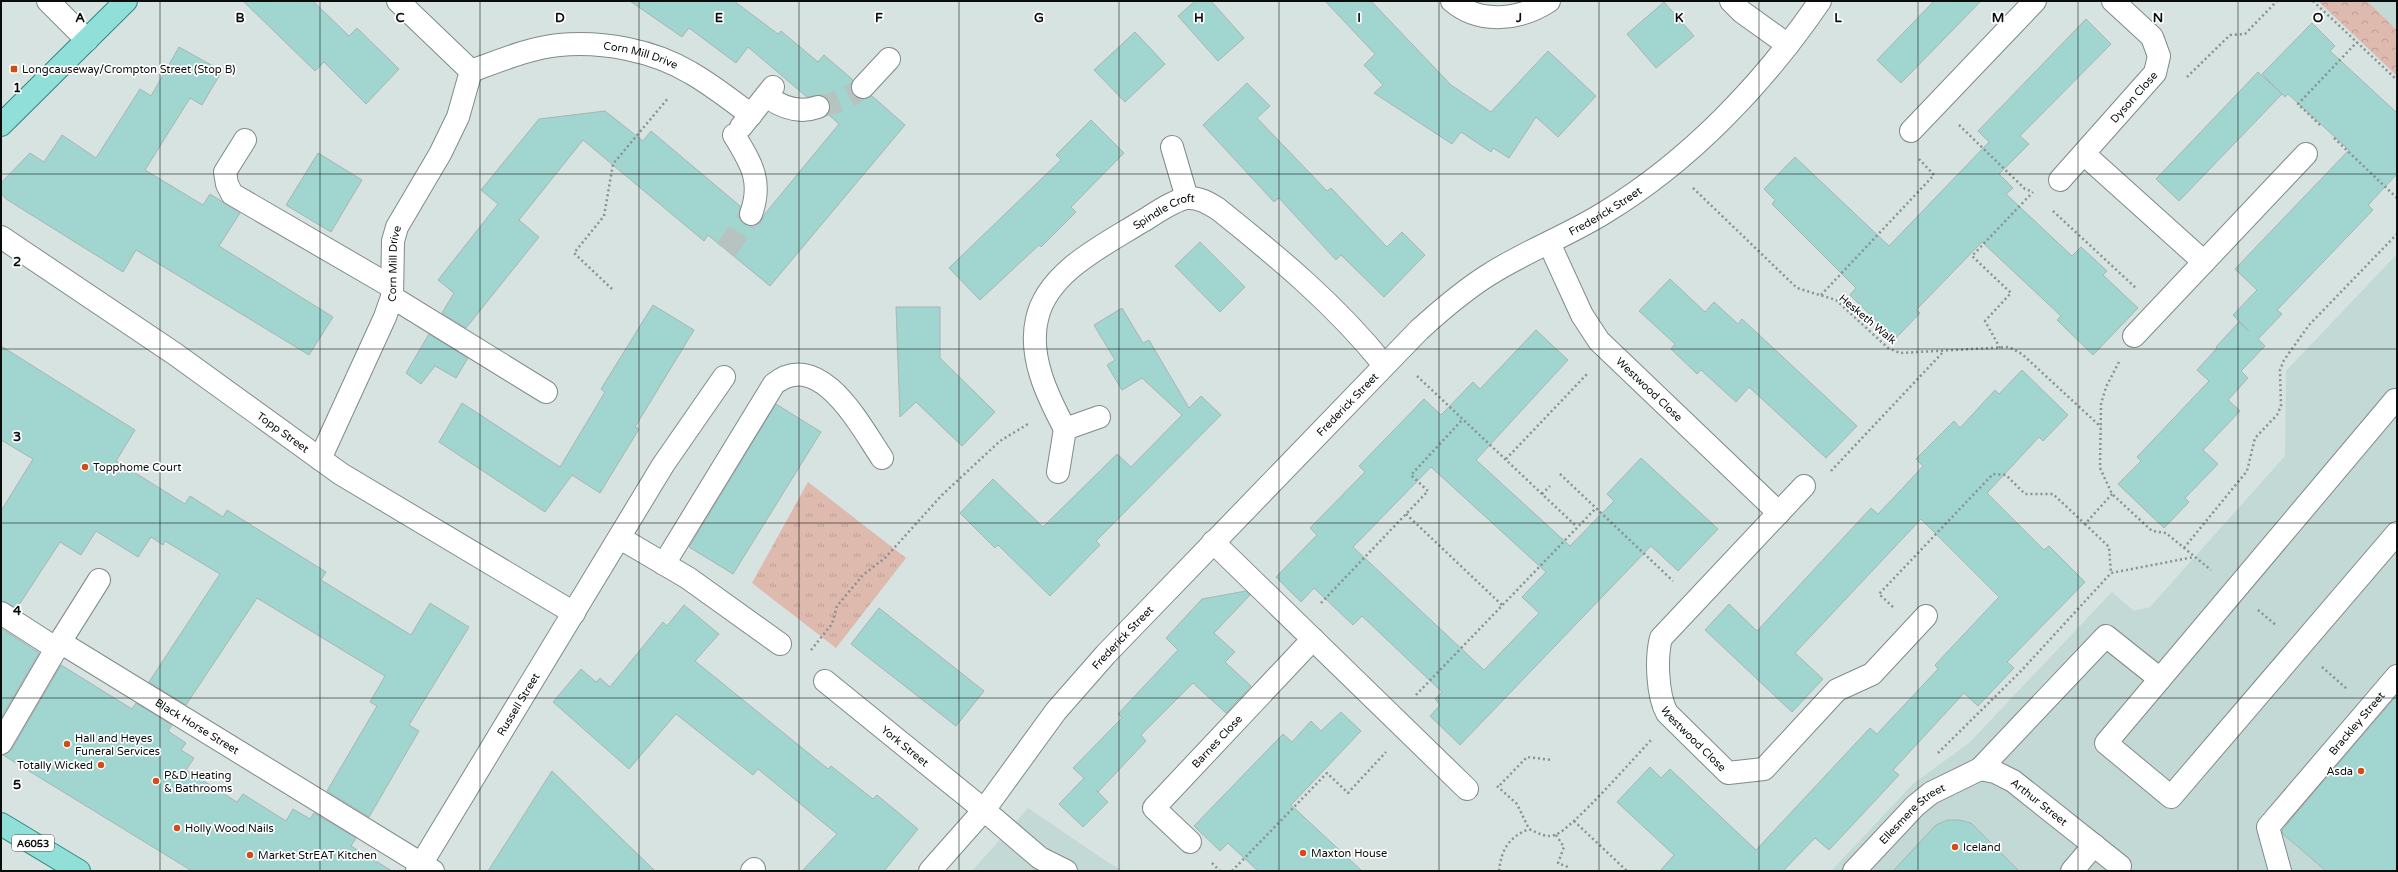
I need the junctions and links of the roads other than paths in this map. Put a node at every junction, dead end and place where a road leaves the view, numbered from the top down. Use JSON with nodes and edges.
{"nodes":[{"id":1,"x":48,"y":1,"type":"edge"},
{"id":2,"x":126,"y":1,"type":"edge"},
{"id":3,"x":398,"y":1,"type":"edge"},
{"id":4,"x":1452,"y":1,"type":"edge"},
{"id":5,"x":1549,"y":1,"type":"edge"},
{"id":6,"x":1731,"y":1,"type":"edge"},
{"id":7,"x":1820,"y":1,"type":"edge"},
{"id":8,"x":2035,"y":1,"type":"edge"},
{"id":9,"x":2114,"y":1,"type":"edge"},
{"id":10,"x":87,"y":40,"type":"junction"},
{"id":11,"x":1788,"y":45,"type":"junction"},
{"id":12,"x":888,"y":59,"type":"dead end"},
{"id":13,"x":471,"y":71,"type":"junction"},
{"id":14,"x":863,"y":87,"type":"tunnel mouth"},
{"id":15,"x":818,"y":107,"type":"tunnel mouth"},
{"id":16,"x":751,"y":115,"type":"junction"},
{"id":17,"x":1,"y":125,"type":"edge"},
{"id":18,"x":1911,"y":131,"type":"road end"},
{"id":19,"x":245,"y":140,"type":"dead end"},
{"id":20,"x":1172,"y":148,"type":"dead end"},
{"id":21,"x":2084,"y":154,"type":"junction"},
{"id":22,"x":2306,"y":154,"type":"dead end"},
{"id":23,"x":2060,"y":180,"type":"dead end"},
{"id":24,"x":1187,"y":198,"type":"junction"},
{"id":25,"x":751,"y":214,"type":"tunnel mouth"},
{"id":26,"x":1,"y":237,"type":"edge"},
{"id":27,"x":1549,"y":244,"type":"junction"},
{"id":28,"x":2204,"y":262,"type":"junction"},
{"id":29,"x":392,"y":292,"type":"junction"},
{"id":30,"x":2134,"y":336,"type":"road end"},
{"id":31,"x":1390,"y":360,"type":"junction"},
{"id":32,"x":724,"y":377,"type":"dead end"},
{"id":33,"x":546,"y":392,"type":"dead end"},
{"id":34,"x":2397,"y":402,"type":"edge"},
{"id":35,"x":1099,"y":417,"type":"dead end"},
{"id":36,"x":1065,"y":429,"type":"junction"},
{"id":37,"x":882,"y":458,"type":"dead end"},
{"id":38,"x":320,"y":459,"type":"junction"},
{"id":39,"x":1058,"y":472,"type":"dead end"},
{"id":40,"x":1804,"y":486,"type":"road end"},
{"id":41,"x":1779,"y":513,"type":"junction"},
{"id":42,"x":2397,"y":533,"type":"edge"},
{"id":43,"x":620,"y":538,"type":"junction"},
{"id":44,"x":1213,"y":542,"type":"junction"},
{"id":45,"x":664,"y":564,"type":"junction"},
{"id":46,"x":99,"y":580,"type":"dead end"},
{"id":47,"x":1,"y":613,"type":"edge"},
{"id":48,"x":574,"y":613,"type":"junction"},
{"id":49,"x":1920,"y":622,"type":"road end"},
{"id":50,"x":1306,"y":632,"type":"junction"},
{"id":51,"x":780,"y":644,"type":"dead end"},
{"id":52,"x":59,"y":645,"type":"junction"},
{"id":53,"x":2397,"y":676,"type":"edge"},
{"id":54,"x":2160,"y":679,"type":"junction"},
{"id":55,"x":825,"y":681,"type":"dead end"},
{"id":56,"x":1,"y":743,"type":"edge"},
{"id":57,"x":1980,"y":769,"type":"junction"},
{"id":58,"x":1467,"y":789,"type":"road end"},
{"id":59,"x":984,"y":810,"type":"junction"},
{"id":60,"x":1,"y":824,"type":"edge"},
{"id":61,"x":1190,"y":842,"type":"dead end"},
{"id":62,"x":2094,"y":845,"type":"junction"},
{"id":63,"x":2120,"y":866,"type":"dead end"},
{"id":64,"x":424,"y":869,"type":"edge"},
{"id":65,"x":79,"y":871,"type":"edge"},
{"id":66,"x":930,"y":871,"type":"edge"},
{"id":67,"x":1066,"y":871,"type":"edge"},
{"id":68,"x":1854,"y":871,"type":"edge"},
{"id":69,"x":2072,"y":871,"type":"edge"},
{"id":70,"x":2280,"y":871,"type":"edge"}],
"edges":[{"from":1,"to":10,"type":"street"},
{"from":2,"to":10,"type":"main road"},
{"from":3,"to":13,"type":"street"},
{"from":4,"to":5,"type":"street"},
{"from":6,"to":11,"type":"street"},
{"from":7,"to":11,"type":"street","name":"Frederick Street"},
{"from":8,"to":18,"type":"street"},
{"from":9,"to":21,"type":"street","name":"Dyson Close"},
{"from":10,"to":17,"type":"main road"},
{"from":11,"to":27,"type":"street","name":"Frederick Street"},
{"from":12,"to":14,"type":"street"},
{"from":13,"to":16,"type":"street","name":"Corn Mill Drive"},
{"from":13,"to":29,"type":"street","name":"Corn Mill Drive"},
{"from":15,"to":16,"type":"street"},
{"from":16,"to":25,"type":"street"},
{"from":19,"to":29,"type":"street"},
{"from":20,"to":24,"type":"street"},
{"from":21,"to":23,"type":"street","name":"Dyson Close"},
{"from":21,"to":28,"type":"street"},
{"from":22,"to":28,"type":"street"},
{"from":24,"to":31,"type":"street","name":"Spindle Croft"},
{"from":24,"to":36,"type":"street","name":"Spindle Croft"},
{"from":26,"to":38,"type":"street","name":"Topp Street"},
{"from":27,"to":31,"type":"street","name":"Frederick Street"},
{"from":27,"to":41,"type":"street","name":"Westwood Close"},
{"from":28,"to":30,"type":"street"},
{"from":29,"to":33,"type":"street"},
{"from":29,"to":38,"type":"street","name":"Corn Mill Drive"},
{"from":31,"to":44,"type":"street","name":"Frederick Street"},
{"from":32,"to":43,"type":"street","name":"Russell Street"},
{"from":34,"to":54,"type":"street"},
{"from":35,"to":36,"type":"street"},
{"from":36,"to":39,"type":"street"},
{"from":37,"to":45,"type":"street"},
{"from":38,"to":48,"type":"street","name":"Topp Street"},
{"from":40,"to":41,"type":"street","name":"Westwood Close"},
{"from":41,"to":49,"type":"street","name":"Westwood Close"},
{"from":42,"to":54,"type":"street"},
{"from":43,"to":45,"type":"street"},
{"from":43,"to":48,"type":"street","name":"Russell Street"},
{"from":44,"to":50,"type":"street"},
{"from":44,"to":59,"type":"street","name":"Frederick Street"},
{"from":45,"to":51,"type":"street"},
{"from":46,"to":52,"type":"street"},
{"from":47,"to":52,"type":"street","name":"Black Horse Street"},
{"from":48,"to":64,"type":"street","name":"Russell Street"},
{"from":50,"to":58,"type":"street"},
{"from":50,"to":61,"type":"street","name":"Barnes Close"},
{"from":52,"to":56,"type":"street"},
{"from":52,"to":64,"type":"street","name":"Black Horse Street"},
{"from":53,"to":70,"type":"street","name":"Brackley Street"},
{"from":54,"to":57,"type":"street","name":"Ellesmere Street"},
{"from":55,"to":59,"type":"street","name":"York Street"},
{"from":57,"to":62,"type":"street","name":"Arthur Street"},
{"from":57,"to":68,"type":"street","name":"Ellesmere Street"},
{"from":59,"to":66,"type":"street","name":"Frederick Street"},
{"from":59,"to":67,"type":"street","name":"York Street"},
{"from":60,"to":65,"type":"main road","number":"A6053"},
{"from":62,"to":63,"type":"street","name":"Arthur Street"},
{"from":62,"to":69,"type":"street"}]}
